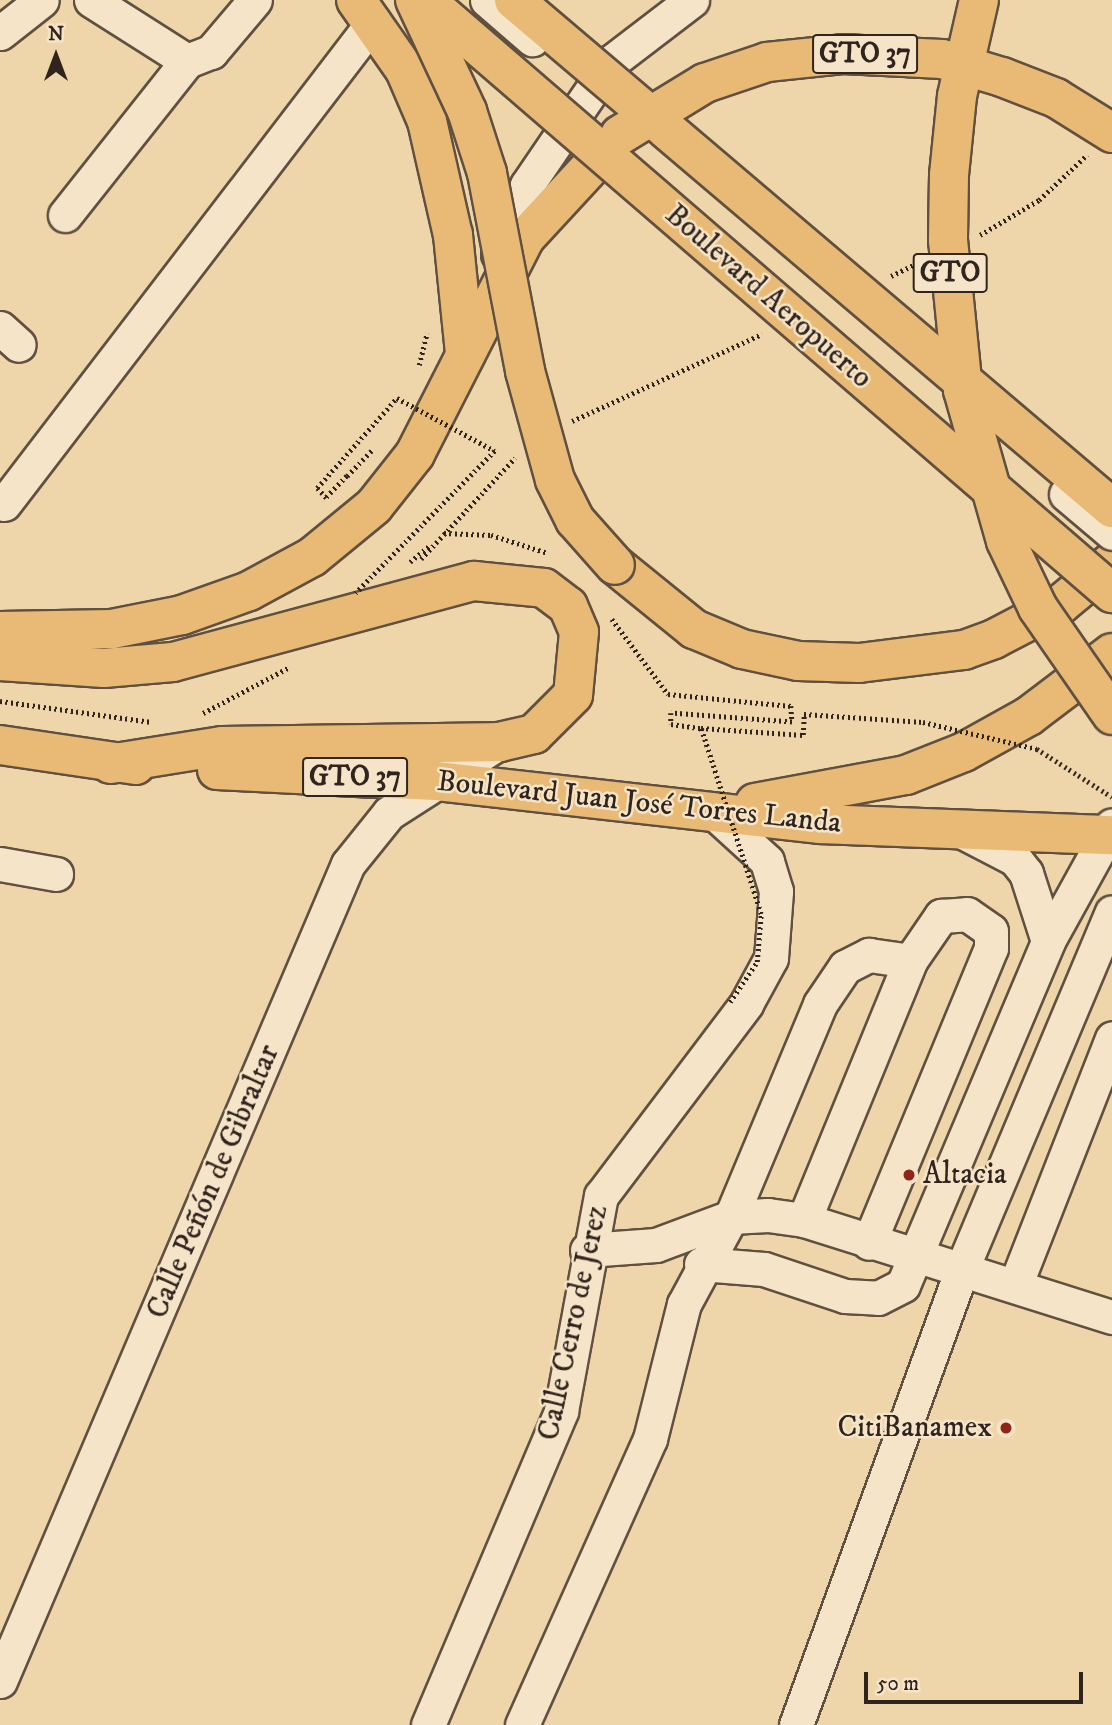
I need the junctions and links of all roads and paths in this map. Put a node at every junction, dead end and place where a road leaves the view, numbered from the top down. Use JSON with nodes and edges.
{"nodes":[{"id":1,"x":41,"y":0,"type":"edge"},
{"id":2,"x":91,"y":0,"type":"edge"},
{"id":3,"x":255,"y":0,"type":"edge"},
{"id":4,"x":415,"y":0,"type":"edge"},
{"id":5,"x":425,"y":0,"type":"edge"},
{"id":6,"x":445,"y":0,"type":"edge"},
{"id":7,"x":487,"y":0,"type":"edge"},
{"id":8,"x":514,"y":0,"type":"edge"},
{"id":9,"x":542,"y":0,"type":"edge"},
{"id":10,"x":692,"y":0,"type":"edge"},
{"id":11,"x":979,"y":0,"type":"edge"},
{"id":12,"x":373,"y":7,"type":"edge"},
{"id":13,"x":0,"y":33,"type":"edge"},
{"id":14,"x":187,"y":61,"type":"junction"},
{"id":15,"x":1112,"y":133,"type":"edge"},
{"id":16,"x":65,"y":215,"type":"dead end"},
{"id":17,"x":429,"y":323,"type":"dead end"},
{"id":18,"x":770,"y":331,"type":"dead end"},
{"id":19,"x":465,"y":354,"type":"junction"},
{"id":20,"x":416,"y":375,"type":"dead end"},
{"id":21,"x":407,"y":393,"type":"dead end"},
{"id":22,"x":398,"y":413,"type":"dead end"},
{"id":23,"x":559,"y":429,"type":"dead end"},
{"id":24,"x":381,"y":438,"type":"dead end"},
{"id":25,"x":527,"y":450,"type":"dead end"},
{"id":26,"x":4,"y":504,"type":"dead end"},
{"id":27,"x":1112,"y":508,"type":"edge"},
{"id":28,"x":444,"y":533,"type":"junction"},
{"id":29,"x":1112,"y":533,"type":"edge"},
{"id":30,"x":558,"y":560,"type":"dead end"},
{"id":31,"x":1112,"y":562,"type":"edge"},
{"id":32,"x":413,"y":568,"type":"dead end"},
{"id":33,"x":1112,"y":569,"type":"edge"},
{"id":34,"x":356,"y":593,"type":"dead end"},
{"id":35,"x":1112,"y":593,"type":"edge"},
{"id":36,"x":603,"y":607,"type":"dead end"},
{"id":37,"x":0,"y":631,"type":"edge"},
{"id":38,"x":1112,"y":653,"type":"edge"},
{"id":39,"x":0,"y":661,"type":"edge"},
{"id":40,"x":301,"y":661,"type":"dead end"},
{"id":41,"x":0,"y":701,"type":"edge"},
{"id":42,"x":1112,"y":715,"type":"edge"},
{"id":43,"x":191,"y":720,"type":"dead end"},
{"id":44,"x":166,"y":724,"type":"dead end"},
{"id":45,"x":701,"y":728,"type":"junction"},
{"id":46,"x":500,"y":742,"type":"junction"},
{"id":47,"x":0,"y":745,"type":"edge"},
{"id":48,"x":110,"y":764,"type":"junction"},
{"id":49,"x":436,"y":781,"type":"junction"},
{"id":50,"x":1112,"y":797,"type":"edge"},
{"id":51,"x":711,"y":810,"type":"junction"},
{"id":52,"x":1111,"y":832,"type":"edge"},
{"id":53,"x":965,"y":833,"type":"junction"},
{"id":54,"x":0,"y":864,"type":"edge"},
{"id":55,"x":740,"y":873,"type":"dead end"},
{"id":56,"x":56,"y":874,"type":"dead end"},
{"id":57,"x":747,"y":900,"type":"dead end"},
{"id":58,"x":1112,"y":912,"type":"edge"},
{"id":59,"x":1048,"y":941,"type":"junction"},
{"id":60,"x":910,"y":961,"type":"junction"},
{"id":61,"x":723,"y":998,"type":"dead end"},
{"id":62,"x":1112,"y":1038,"type":"edge"},
{"id":63,"x":731,"y":1217,"type":"junction"},
{"id":64,"x":804,"y":1220,"type":"junction"},
{"id":65,"x":869,"y":1242,"type":"junction"},
{"id":66,"x":587,"y":1250,"type":"junction"},
{"id":67,"x":916,"y":1254,"type":"junction"},
{"id":68,"x":701,"y":1264,"type":"junction"},
{"id":69,"x":961,"y":1271,"type":"junction"},
{"id":70,"x":1015,"y":1286,"type":"junction"},
{"id":71,"x":1112,"y":1317,"type":"edge"},
{"id":72,"x":0,"y":1681,"type":"edge"},
{"id":73,"x":428,"y":1725,"type":"edge"},
{"id":74,"x":522,"y":1725,"type":"edge"},
{"id":75,"x":796,"y":1725,"type":"edge"}],
"edges":[{"from":1,"to":13,"type":"street"},
{"from":2,"to":14,"type":"street"},
{"from":3,"to":14,"type":"street"},
{"from":4,"to":31,"type":"main road","bridge":true},
{"from":5,"to":35,"type":"main road","name":"Boulevard Aeropuerto","bridge":true},
{"from":6,"to":33,"type":"street","bridge":true},
{"from":7,"to":29,"type":"street","bridge":true},
{"from":8,"to":27,"type":"main road","name":"Boulevard Aeropuerto","bridge":true},
{"from":9,"to":12,"type":"main road"},
{"from":10,"to":19,"type":"street"},
{"from":11,"to":42,"type":"main road","number":"GTO","bridge":true},
{"from":12,"to":19,"type":"main road"},
{"from":12,"to":26,"type":"street"},
{"from":14,"to":16,"type":"street"},
{"from":15,"to":19,"type":"main road","number":"GTO 37","bridge":true},
{"from":17,"to":20,"type":"path"},
{"from":18,"to":23,"type":"path"},
{"from":19,"to":37,"type":"main road","number":"GTO 37"},
{"from":21,"to":22,"type":"path"},
{"from":24,"to":34,"type":"path","bridge":true},
{"from":25,"to":28,"type":"path"},
{"from":28,"to":30,"type":"path"},
{"from":28,"to":32,"type":"path"},
{"from":36,"to":45,"type":"path"},
{"from":38,"to":51,"type":"main road"},
{"from":39,"to":46,"type":"main road"},
{"from":40,"to":43,"type":"path"},
{"from":41,"to":44,"type":"path"},
{"from":45,"to":50,"type":"path","bridge":true},
{"from":45,"to":61,"type":"path","bridge":true},
{"from":46,"to":48,"type":"main road"},
{"from":46,"to":49,"type":"street","name":"Calle Peñón de Gibraltar"},
{"from":47,"to":48,"type":"main road","name":"Boulevard Juan José Torres Landa","number":"GTO 37"},
{"from":48,"to":49,"type":"main road","name":"Boulevard Juan José Torres Landa","number":"GTO 37"},
{"from":49,"to":51,"type":"main road","name":"Boulevard Juan José Torres Landa","number":"GTO 37"},
{"from":49,"to":72,"type":"street","name":"Calle Peñón de Gibraltar"},
{"from":51,"to":53,"type":"main road","name":"Boulevard Juan José Torres Landa","number":"GTO 37"},
{"from":51,"to":66,"type":"street","name":"Calle Cerro de Jerez"},
{"from":52,"to":53,"type":"main road","name":"Boulevard Juan José Torres Landa","number":"GTO 37"},
{"from":52,"to":59,"type":"street"},
{"from":53,"to":59,"type":"street"},
{"from":54,"to":56,"type":"street"},
{"from":55,"to":57,"type":"path"},
{"from":58,"to":69,"type":"street"},
{"from":59,"to":67,"type":"street"},
{"from":60,"to":63,"type":"street"},
{"from":60,"to":64,"type":"street"},
{"from":60,"to":65,"type":"street"},
{"from":62,"to":70,"type":"street"},
{"from":63,"to":64,"type":"street"},
{"from":63,"to":66,"type":"street"},
{"from":63,"to":68,"type":"street"},
{"from":64,"to":65,"type":"street"},
{"from":65,"to":67,"type":"street"},
{"from":66,"to":73,"type":"street","name":"Calle Cerro de Jerez"},
{"from":67,"to":68,"type":"street"},
{"from":67,"to":69,"type":"street"},
{"from":68,"to":74,"type":"street"},
{"from":69,"to":70,"type":"street"},
{"from":69,"to":75,"type":"street"},
{"from":70,"to":71,"type":"street"}]}
